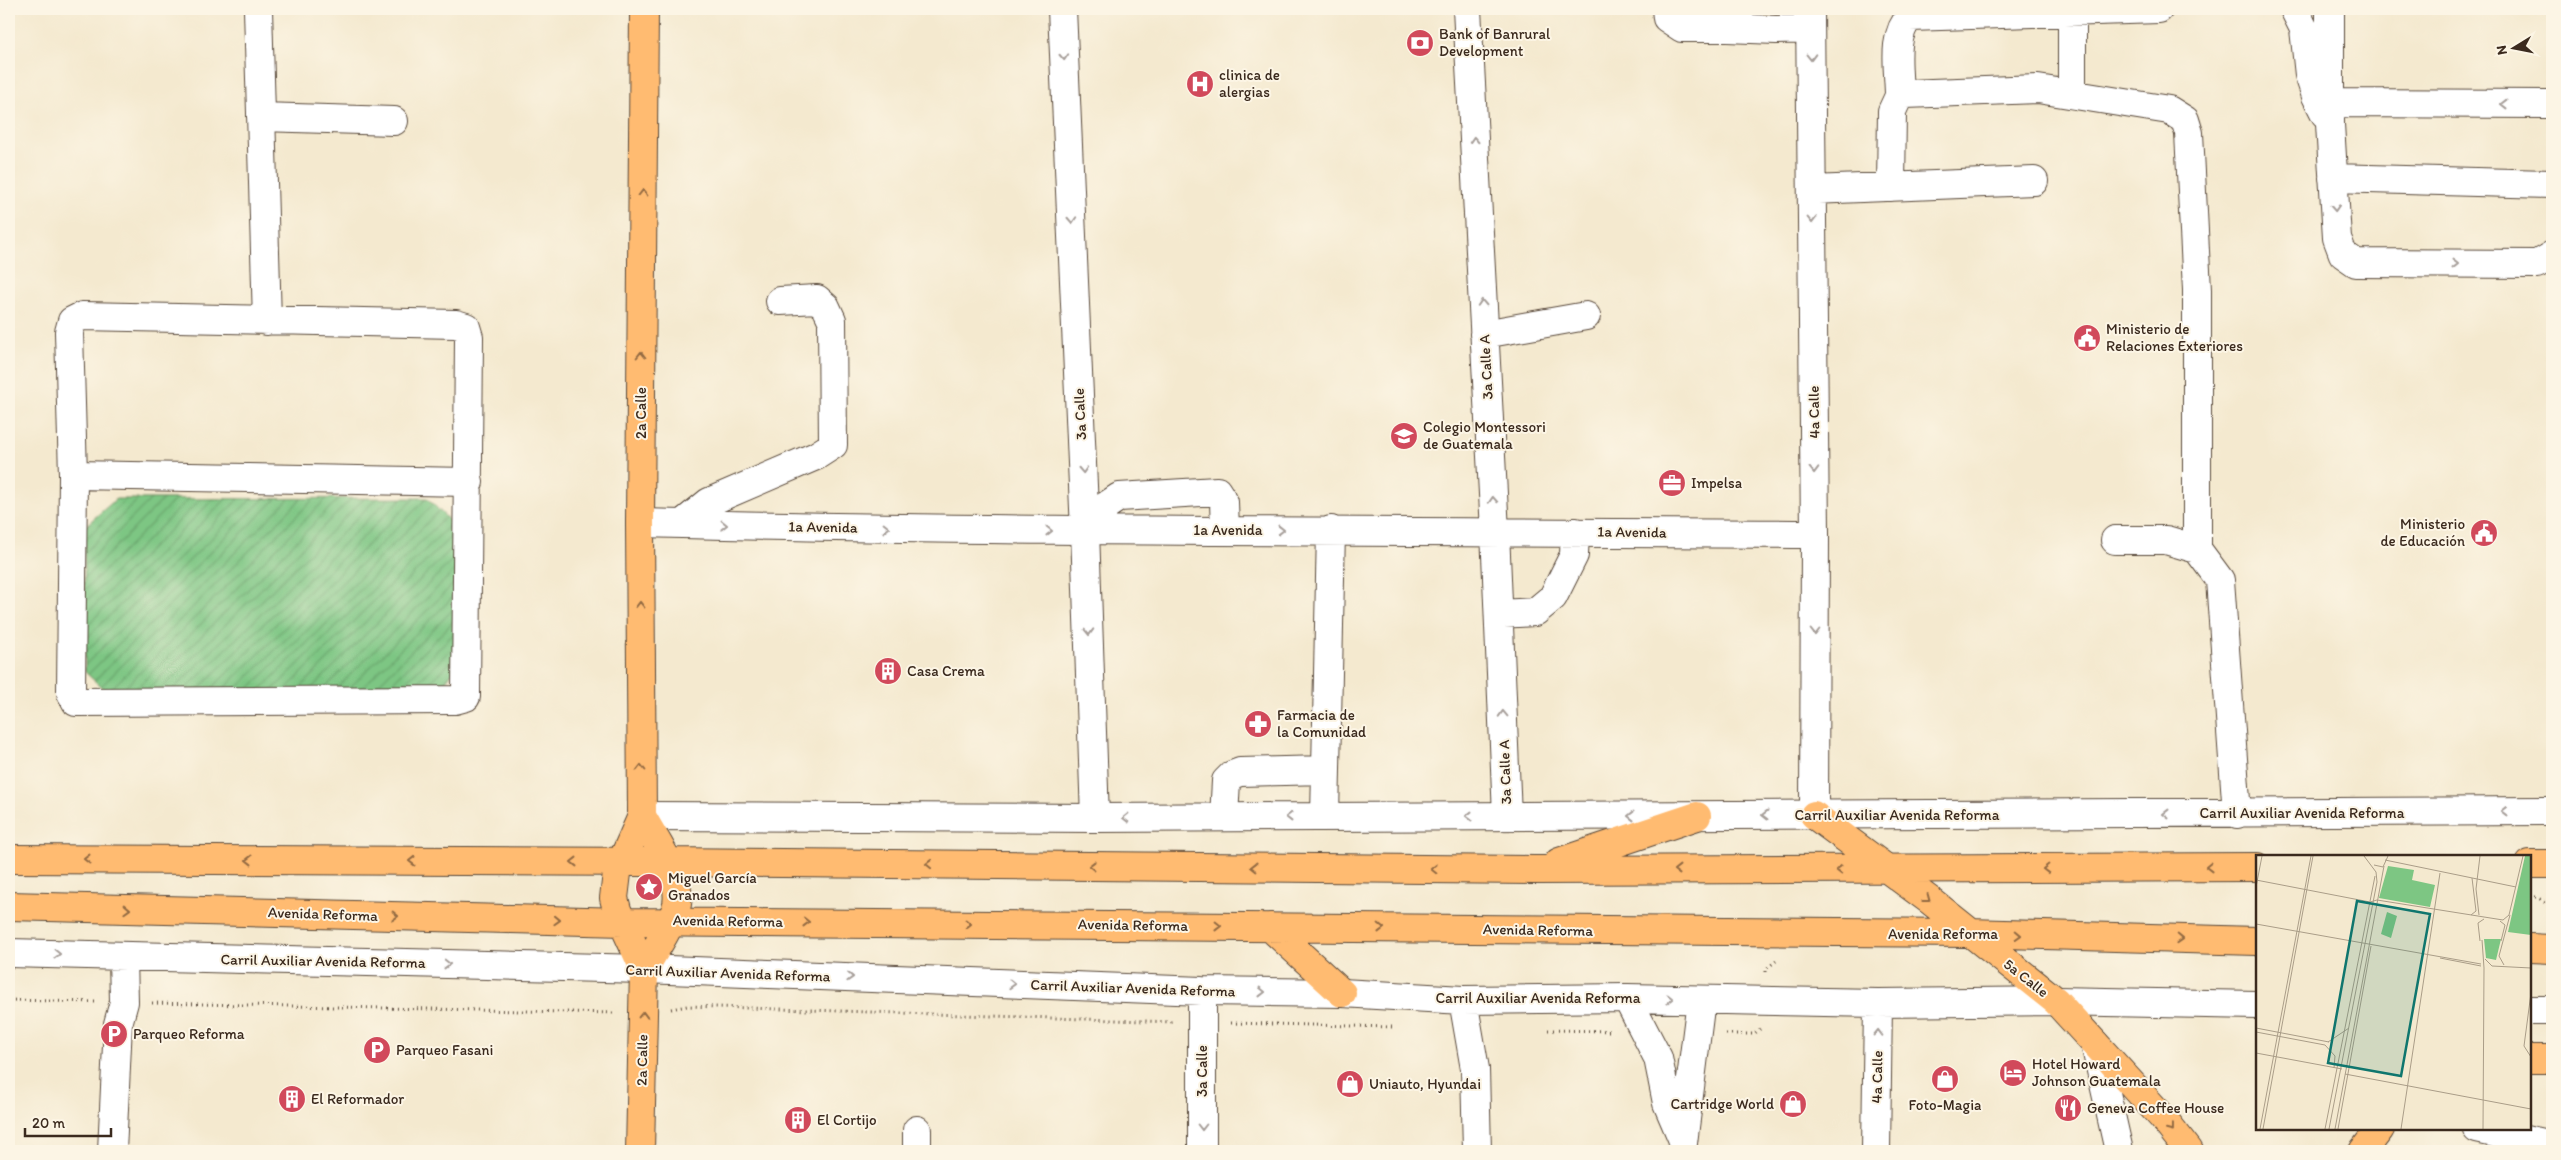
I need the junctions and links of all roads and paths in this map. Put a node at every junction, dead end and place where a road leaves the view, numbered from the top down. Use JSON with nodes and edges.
{"nodes":[{"id":1,"x":258,"y":9,"type":"edge"},
{"id":2,"x":644,"y":9,"type":"edge"},
{"id":3,"x":1062,"y":9,"type":"edge"},
{"id":4,"x":1467,"y":9,"type":"edge"},
{"id":5,"x":1666,"y":9,"type":"edge"},
{"id":6,"x":2159,"y":9,"type":"edge"},
{"id":7,"x":2294,"y":9,"type":"edge"},
{"id":8,"x":2330,"y":9,"type":"edge"},
{"id":9,"x":2071,"y":10,"type":"edge"},
{"id":10,"x":1732,"y":18,"type":"edge"},
{"id":11,"x":1810,"y":19,"type":"edge"},
{"id":12,"x":2072,"y":94,"type":"junction"},
{"id":13,"x":1899,"y":96,"type":"junction"},
{"id":14,"x":2552,"y":104,"type":"edge"},
{"id":15,"x":2330,"y":114,"type":"junction"},
{"id":16,"x":261,"y":117,"type":"junction"},
{"id":17,"x":394,"y":121,"type":"dead end"},
{"id":18,"x":2334,"y":178,"type":"junction"},
{"id":19,"x":2034,"y":181,"type":"dead end"},
{"id":20,"x":2552,"y":184,"type":"edge"},
{"id":21,"x":1891,"y":187,"type":"junction"},
{"id":22,"x":1812,"y":190,"type":"junction"},
{"id":23,"x":2552,"y":255,"type":"edge"},
{"id":24,"x":780,"y":301,"type":"dead end"},
{"id":25,"x":1586,"y":316,"type":"dead end"},
{"id":26,"x":267,"y":321,"type":"junction"},
{"id":27,"x":1484,"y":334,"type":"junction"},
{"id":28,"x":72,"y":475,"type":"junction"},
{"id":29,"x":469,"y":482,"type":"junction"},
{"id":30,"x":640,"y":523,"type":"junction"},
{"id":31,"x":682,"y":524,"type":"junction"},
{"id":32,"x":1085,"y":526,"type":"junction"},
{"id":33,"x":1225,"y":530,"type":"junction"},
{"id":34,"x":1332,"y":530,"type":"junction"},
{"id":35,"x":1495,"y":531,"type":"junction"},
{"id":36,"x":1574,"y":532,"type":"junction"},
{"id":37,"x":1815,"y":534,"type":"junction"},
{"id":38,"x":2115,"y":540,"type":"dead end"},
{"id":39,"x":2197,"y":549,"type":"junction"},
{"id":40,"x":1498,"y":614,"type":"junction"},
{"id":41,"x":1325,"y":770,"type":"junction"},
{"id":42,"x":2552,"y":811,"type":"edge"},
{"id":43,"x":2237,"y":814,"type":"junction"},
{"id":44,"x":1814,"y":815,"type":"junction"},
{"id":45,"x":642,"y":816,"type":"junction"},
{"id":46,"x":1507,"y":816,"type":"junction"},
{"id":47,"x":1697,"y":816,"type":"junction"},
{"id":48,"x":1224,"y":817,"type":"junction"},
{"id":49,"x":1325,"y":817,"type":"junction"},
{"id":50,"x":1095,"y":818,"type":"junction"},
{"id":51,"x":9,"y":859,"type":"edge"},
{"id":52,"x":623,"y":862,"type":"junction"},
{"id":53,"x":666,"y":862,"type":"junction"},
{"id":54,"x":2531,"y":864,"type":"edge"},
{"id":55,"x":2552,"y":864,"type":"edge"},
{"id":56,"x":2256,"y":867,"type":"edge"},
{"id":57,"x":1535,"y":870,"type":"junction"},
{"id":58,"x":1888,"y":870,"type":"junction"},
{"id":59,"x":2531,"y":897,"type":"edge"},
{"id":60,"x":2552,"y":905,"type":"edge"},
{"id":61,"x":9,"y":906,"type":"edge"},
{"id":62,"x":670,"y":921,"type":"junction"},
{"id":63,"x":623,"y":922,"type":"junction"},
{"id":64,"x":1270,"y":927,"type":"junction"},
{"id":65,"x":1969,"y":934,"type":"junction"},
{"id":66,"x":2256,"y":941,"type":"edge"},
{"id":67,"x":2531,"y":948,"type":"edge"},
{"id":68,"x":2552,"y":948,"type":"edge"},
{"id":69,"x":9,"y":953,"type":"edge"},
{"id":70,"x":123,"y":956,"type":"junction"},
{"id":71,"x":644,"y":969,"type":"junction"},
{"id":72,"x":1202,"y":991,"type":"junction"},
{"id":73,"x":1342,"y":993,"type":"junction"},
{"id":74,"x":1627,"y":998,"type":"junction"},
{"id":75,"x":1463,"y":1000,"type":"junction"},
{"id":76,"x":1701,"y":1000,"type":"junction"},
{"id":77,"x":2056,"y":1001,"type":"junction"},
{"id":78,"x":1878,"y":1003,"type":"junction"},
{"id":79,"x":2256,"y":1005,"type":"edge"},
{"id":80,"x":2531,"y":1010,"type":"edge"},
{"id":81,"x":2552,"y":1010,"type":"edge"},
{"id":82,"x":2095,"y":1044,"type":"junction"},
{"id":83,"x":2531,"y":1059,"type":"edge"},
{"id":84,"x":2552,"y":1059,"type":"edge"},
{"id":85,"x":2379,"y":1130,"type":"edge"},
{"id":86,"x":2481,"y":1130,"type":"edge"},
{"id":87,"x":1682,"y":1145,"type":"edge"},
{"id":88,"x":2552,"y":1146,"type":"edge"},
{"id":89,"x":112,"y":1151,"type":"edge"},
{"id":90,"x":640,"y":1151,"type":"edge"},
{"id":91,"x":1202,"y":1151,"type":"edge"},
{"id":92,"x":1477,"y":1151,"type":"edge"},
{"id":93,"x":1876,"y":1151,"type":"edge"},
{"id":94,"x":2119,"y":1151,"type":"edge"},
{"id":95,"x":2189,"y":1151,"type":"edge"},
{"id":96,"x":2363,"y":1151,"type":"edge"}],
"edges":[{"from":1,"to":16,"type":"street"},
{"from":30,"to":2,"type":"main road","name":"2a Calle","one_way":true},
{"from":3,"to":32,"type":"street","name":"3a Calle","one_way":true},
{"from":27,"to":4,"type":"street","name":"3a Calle A","one_way":true},
{"from":5,"to":10,"type":"street"},
{"from":6,"to":9,"type":"street"},
{"from":7,"to":15,"type":"street"},
{"from":8,"to":15,"type":"street"},
{"from":9,"to":12,"type":"street"},
{"from":9,"to":13,"type":"street"},
{"from":10,"to":11,"type":"street"},
{"from":11,"to":22,"type":"street","name":"4a Calle","one_way":true},
{"from":12,"to":13,"type":"street"},
{"from":12,"to":39,"type":"street"},
{"from":13,"to":21,"type":"street"},
{"from":14,"to":15,"type":"street","one_way":true},
{"from":15,"to":18,"type":"street"},
{"from":16,"to":17,"type":"street"},
{"from":16,"to":26,"type":"street"},
{"from":18,"to":20,"type":"street"},
{"from":18,"to":23,"type":"street","one_way":true},
{"from":19,"to":21,"type":"street"},
{"from":21,"to":22,"type":"street"},
{"from":22,"to":37,"type":"street","name":"4a Calle","one_way":true},
{"from":24,"to":31,"type":"street"},
{"from":25,"to":27,"type":"street"},
{"from":26,"to":28,"type":"street"},
{"from":26,"to":29,"type":"street"},
{"from":35,"to":27,"type":"street","name":"3a Calle A","one_way":true},
{"from":28,"to":29,"type":"street"},
{"from":28,"to":29,"type":"street"},
{"from":30,"to":31,"type":"street","name":"1a Avenida"},
{"from":45,"to":30,"type":"main road","name":"2a Calle","one_way":true},
{"from":31,"to":32,"type":"street","name":"1a Avenida","one_way":true},
{"from":32,"to":33,"type":"street","name":"1a Avenida"},
{"from":32,"to":33,"type":"street"},
{"from":32,"to":50,"type":"street","name":"3a Calle","one_way":true},
{"from":33,"to":34,"type":"street","name":"1a Avenida","one_way":true},
{"from":34,"to":35,"type":"street","name":"1a Avenida"},
{"from":34,"to":41,"type":"street"},
{"from":35,"to":36,"type":"street","name":"1a Avenida"},
{"from":35,"to":40,"type":"street","name":"3a Calle A"},
{"from":36,"to":37,"type":"street","name":"1a Avenida"},
{"from":36,"to":40,"type":"street"},
{"from":37,"to":44,"type":"street","name":"4a Calle","one_way":true},
{"from":38,"to":39,"type":"street"},
{"from":39,"to":43,"type":"street"},
{"from":46,"to":40,"type":"street","name":"3a Calle A","one_way":true},
{"from":41,"to":48,"type":"street"},
{"from":41,"to":49,"type":"street"},
{"from":42,"to":43,"type":"street","name":"Carril Auxiliar Avenida Reforma","one_way":true},
{"from":43,"to":44,"type":"street","name":"Carril Auxiliar Avenida Reforma","one_way":true},
{"from":44,"to":47,"type":"street","name":"Carril Auxiliar Avenida Reforma","one_way":true},
{"from":44,"to":58,"type":"main road","name":"5a Calle"},
{"from":45,"to":50,"type":"street","name":"Carril Auxiliar Avenida Reforma"},
{"from":45,"to":52,"type":"main road","name":"2a Calle"},
{"from":45,"to":53,"type":"main road","name":"2a Calle"},
{"from":47,"to":46,"type":"street","name":"Carril Auxiliar Avenida Reforma","one_way":true},
{"from":46,"to":49,"type":"street","name":"Carril Auxiliar Avenida Reforma","one_way":true},
{"from":47,"to":57,"type":"main road"},
{"from":49,"to":48,"type":"street","name":"Carril Auxiliar Avenida Reforma","one_way":true},
{"from":48,"to":50,"type":"street","name":"Carril Auxiliar Avenida Reforma","one_way":true},
{"from":52,"to":51,"type":"main road","one_way":true},
{"from":52,"to":53,"type":"main road"},
{"from":52,"to":63,"type":"main road","name":"2a Calle"},
{"from":57,"to":53,"type":"main road","one_way":true},
{"from":53,"to":62,"type":"main road","name":"2a Calle"},
{"from":54,"to":55,"type":"main road"},
{"from":56,"to":58,"type":"main road","one_way":true},
{"from":58,"to":57,"type":"main road","one_way":true},
{"from":58,"to":65,"type":"main road","name":"5a Calle","one_way":true},
{"from":59,"to":60,"type":"path"},
{"from":61,"to":63,"type":"main road","name":"Avenida Reforma","one_way":true},
{"from":62,"to":63,"type":"main road","name":"Avenida Reforma"},
{"from":62,"to":64,"type":"main road","name":"Avenida Reforma","one_way":true},
{"from":62,"to":71,"type":"main road","name":"2a Calle"},
{"from":63,"to":71,"type":"main road","name":"2a Calle"},
{"from":64,"to":65,"type":"main road","name":"Avenida Reforma","one_way":true},
{"from":64,"to":73,"type":"main road"},
{"from":65,"to":66,"type":"main road","name":"Avenida Reforma","one_way":true},
{"from":65,"to":77,"type":"main road","name":"5a Calle"},
{"from":67,"to":68,"type":"main road"},
{"from":69,"to":70,"type":"street","name":"Carril Auxiliar Avenida Reforma","one_way":true},
{"from":70,"to":71,"type":"street","name":"Carril Auxiliar Avenida Reforma","one_way":true},
{"from":70,"to":89,"type":"street"},
{"from":71,"to":72,"type":"street","name":"Carril Auxiliar Avenida Reforma","one_way":true},
{"from":90,"to":71,"type":"main road","name":"2a Calle","one_way":true},
{"from":72,"to":73,"type":"street","name":"Carril Auxiliar Avenida Reforma","one_way":true},
{"from":72,"to":91,"type":"street","name":"3a Calle","one_way":true},
{"from":73,"to":75,"type":"street","name":"Carril Auxiliar Avenida Reforma"},
{"from":74,"to":75,"type":"street","name":"Carril Auxiliar Avenida Reforma"},
{"from":74,"to":76,"type":"street","name":"Carril Auxiliar Avenida Reforma","one_way":true},
{"from":74,"to":87,"type":"street"},
{"from":75,"to":92,"type":"street"},
{"from":76,"to":78,"type":"street","name":"Carril Auxiliar Avenida Reforma"},
{"from":76,"to":87,"type":"street"},
{"from":77,"to":78,"type":"street","name":"Carril Auxiliar Avenida Reforma"},
{"from":77,"to":79,"type":"street","name":"Carril Auxiliar Avenida Reforma"},
{"from":77,"to":82,"type":"main road","name":"5a Calle"},
{"from":93,"to":78,"type":"street","name":"4a Calle","one_way":true},
{"from":80,"to":81,"type":"street"},
{"from":82,"to":94,"type":"street"},
{"from":82,"to":95,"type":"main road","name":"5a Calle","one_way":true},
{"from":83,"to":84,"type":"main road"},
{"from":85,"to":96,"type":"main road"},
{"from":86,"to":88,"type":"street"}]}
